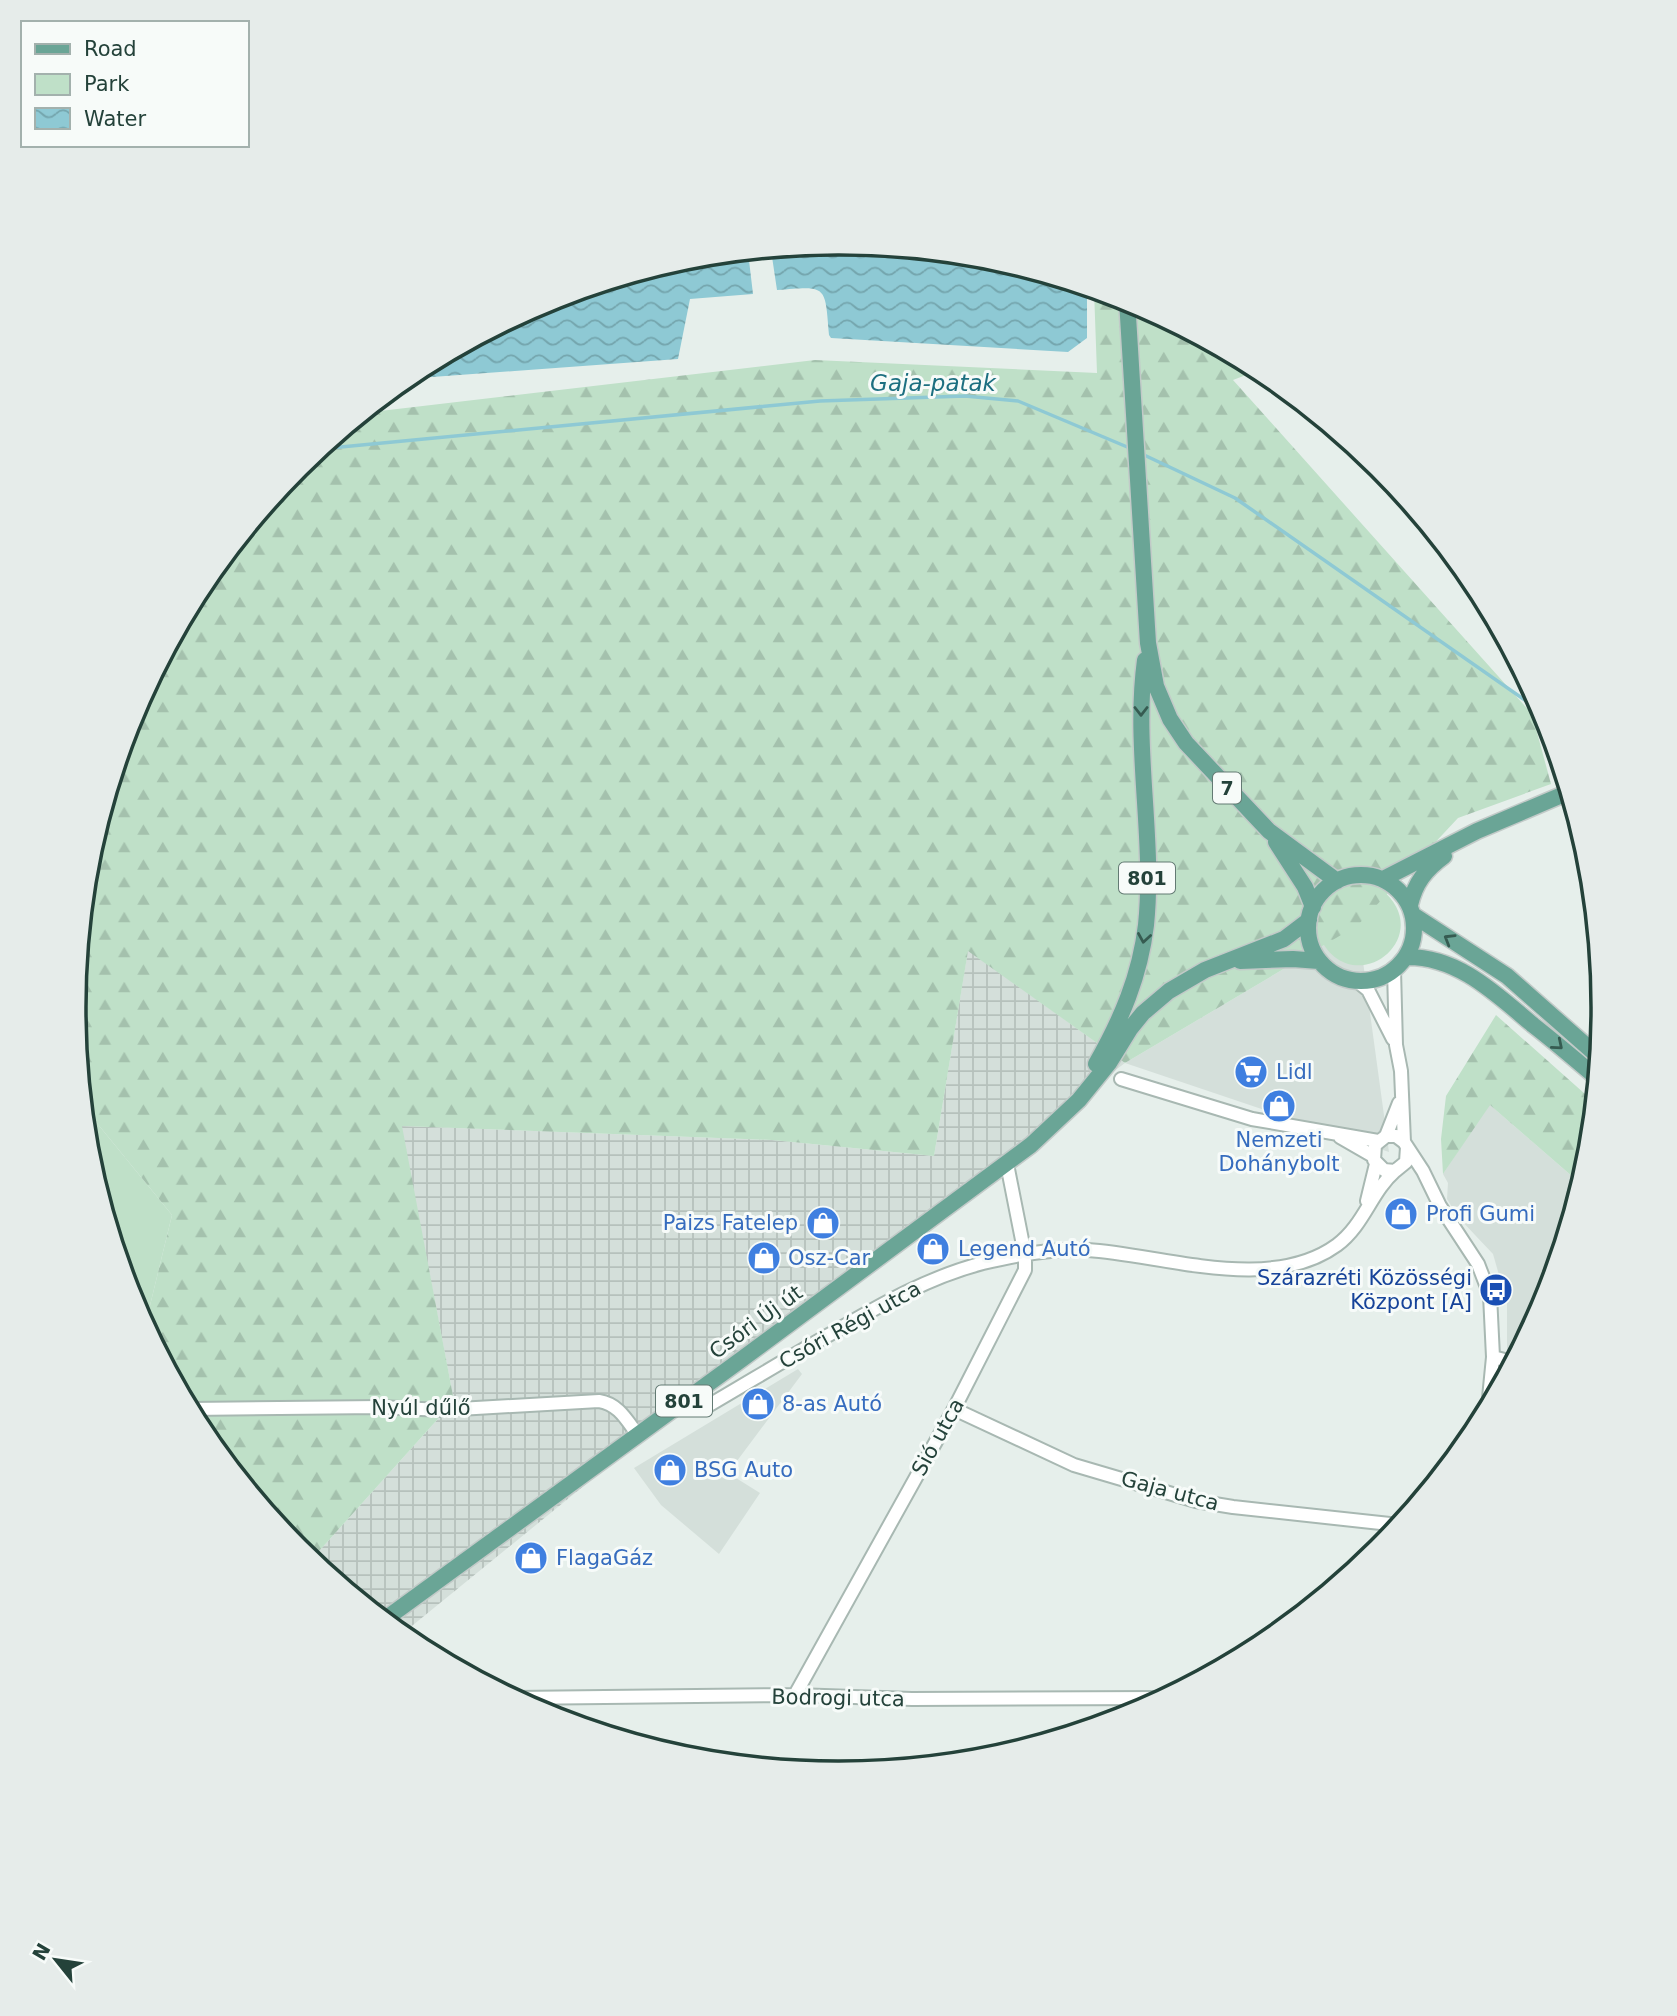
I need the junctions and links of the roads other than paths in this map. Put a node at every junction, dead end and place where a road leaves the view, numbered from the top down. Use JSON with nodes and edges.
{"nodes":[{"id":1,"x":1128,"y":313,"type":"edge"},
{"id":2,"x":1148,"y":643,"type":"junction"},
{"id":3,"x":1560,"y":796,"type":"edge"},
{"id":4,"x":1269,"y":831,"type":"junction"},
{"id":5,"x":1477,"y":831,"type":"junction"},
{"id":6,"x":1383,"y":879,"type":"junction"},
{"id":7,"x":1337,"y":881,"type":"junction"},
{"id":8,"x":1411,"y":910,"type":"junction"},
{"id":9,"x":1311,"y":913,"type":"junction"},
{"id":10,"x":1406,"y":957,"type":"junction"},
{"id":11,"x":1231,"y":961,"type":"junction"},
{"id":12,"x":1319,"y":961,"type":"junction"},
{"id":13,"x":1394,"y":970,"type":"junction"},
{"id":14,"x":1357,"y":981,"type":"junction"},
{"id":15,"x":1396,"y":1045,"type":"junction"},
{"id":16,"x":1590,"y":1049,"type":"edge"},
{"id":17,"x":1589,"y":1071,"type":"edge"},
{"id":18,"x":1121,"y":1079,"type":"dead end"},
{"id":19,"x":1401,"y":1099,"type":"junction"},
{"id":20,"x":1079,"y":1100,"type":"junction"},
{"id":21,"x":1333,"y":1134,"type":"junction"},
{"id":22,"x":1382,"y":1138,"type":"junction"},
{"id":23,"x":1406,"y":1145,"type":"junction"},
{"id":24,"x":1374,"y":1160,"type":"junction"},
{"id":25,"x":1007,"y":1164,"type":"junction"},
{"id":26,"x":1397,"y":1170,"type":"junction"},
{"id":27,"x":1430,"y":1187,"type":"junction"},
{"id":28,"x":1361,"y":1219,"type":"junction"},
{"id":29,"x":1025,"y":1255,"type":"junction"},
{"id":30,"x":1493,"y":1357,"type":"junction"},
{"id":31,"x":1504,"y":1360,"type":"edge"},
{"id":32,"x":1490,"y":1383,"type":"edge"},
{"id":33,"x":706,"y":1407,"type":"dead end"},
{"id":34,"x":202,"y":1409,"type":"edge"},
{"id":35,"x":954,"y":1409,"type":"junction"},
{"id":36,"x":637,"y":1434,"type":"junction"},
{"id":37,"x":1386,"y":1524,"type":"edge"},
{"id":38,"x":392,"y":1613,"type":"edge"},
{"id":39,"x":795,"y":1695,"type":"junction"},
{"id":40,"x":538,"y":1698,"type":"edge"},
{"id":41,"x":1138,"y":1698,"type":"edge"}],
"edges":[{"from":1,"to":2,"type":"main road","number":"7"},
{"from":2,"to":4,"type":"main road","number":"7"},
{"from":2,"to":20,"type":"main road","number":"801","one_way":true},
{"from":3,"to":5,"type":"main road"},
{"from":4,"to":7,"type":"main road","number":"7"},
{"from":4,"to":9,"type":"main road","number":"7"},
{"from":5,"to":6,"type":"main road"},
{"from":5,"to":8,"type":"main road"},
{"from":6,"to":7,"type":"main road"},
{"from":6,"to":8,"type":"main road"},
{"from":7,"to":9,"type":"main road"},
{"from":8,"to":10,"type":"main road"},
{"from":16,"to":8,"type":"main road","one_way":true},
{"from":9,"to":11,"type":"main road","number":"801"},
{"from":9,"to":12,"type":"main road","number":"7"},
{"from":10,"to":13,"type":"main road"},
{"from":10,"to":17,"type":"main road","one_way":true},
{"from":11,"to":12,"type":"main road","number":"801"},
{"from":11,"to":20,"type":"main road","number":"801"},
{"from":12,"to":14,"type":"main road"},
{"from":13,"to":14,"type":"main road"},
{"from":13,"to":15,"type":"street"},
{"from":14,"to":15,"type":"street"},
{"from":15,"to":19,"type":"street"},
{"from":18,"to":21,"type":"street"},
{"from":19,"to":22,"type":"street"},
{"from":19,"to":23,"type":"street"},
{"from":20,"to":25,"type":"main road","name":"Csóri Új út","number":"801"},
{"from":21,"to":22,"type":"street"},
{"from":21,"to":24,"type":"street"},
{"from":22,"to":23,"type":"street"},
{"from":22,"to":24,"type":"street"},
{"from":23,"to":26,"type":"street"},
{"from":23,"to":27,"type":"street"},
{"from":24,"to":26,"type":"street"},
{"from":24,"to":28,"type":"street","name":"Csóri Régi utca"},
{"from":25,"to":29,"type":"street","name":"Sió utca"},
{"from":25,"to":36,"type":"main road","name":"Csóri Új út","number":"801"},
{"from":26,"to":27,"type":"street"},
{"from":26,"to":28,"type":"street","name":"Csóri Régi utca"},
{"from":27,"to":30,"type":"street"},
{"from":28,"to":29,"type":"street","name":"Csóri Régi utca"},
{"from":29,"to":33,"type":"street","name":"Csóri Régi utca"},
{"from":29,"to":35,"type":"street","name":"Sió utca"},
{"from":30,"to":31,"type":"street"},
{"from":30,"to":32,"type":"street"},
{"from":34,"to":36,"type":"street","name":"Nyúl dűlő"},
{"from":35,"to":37,"type":"street","name":"Gaja utca"},
{"from":35,"to":39,"type":"street","name":"Sió utca"},
{"from":36,"to":38,"type":"main road","name":"Csóri Új út","number":"801"},
{"from":39,"to":40,"type":"street","name":"Bodrogi utca"},
{"from":39,"to":41,"type":"street","name":"Bodrogi utca"}]}
